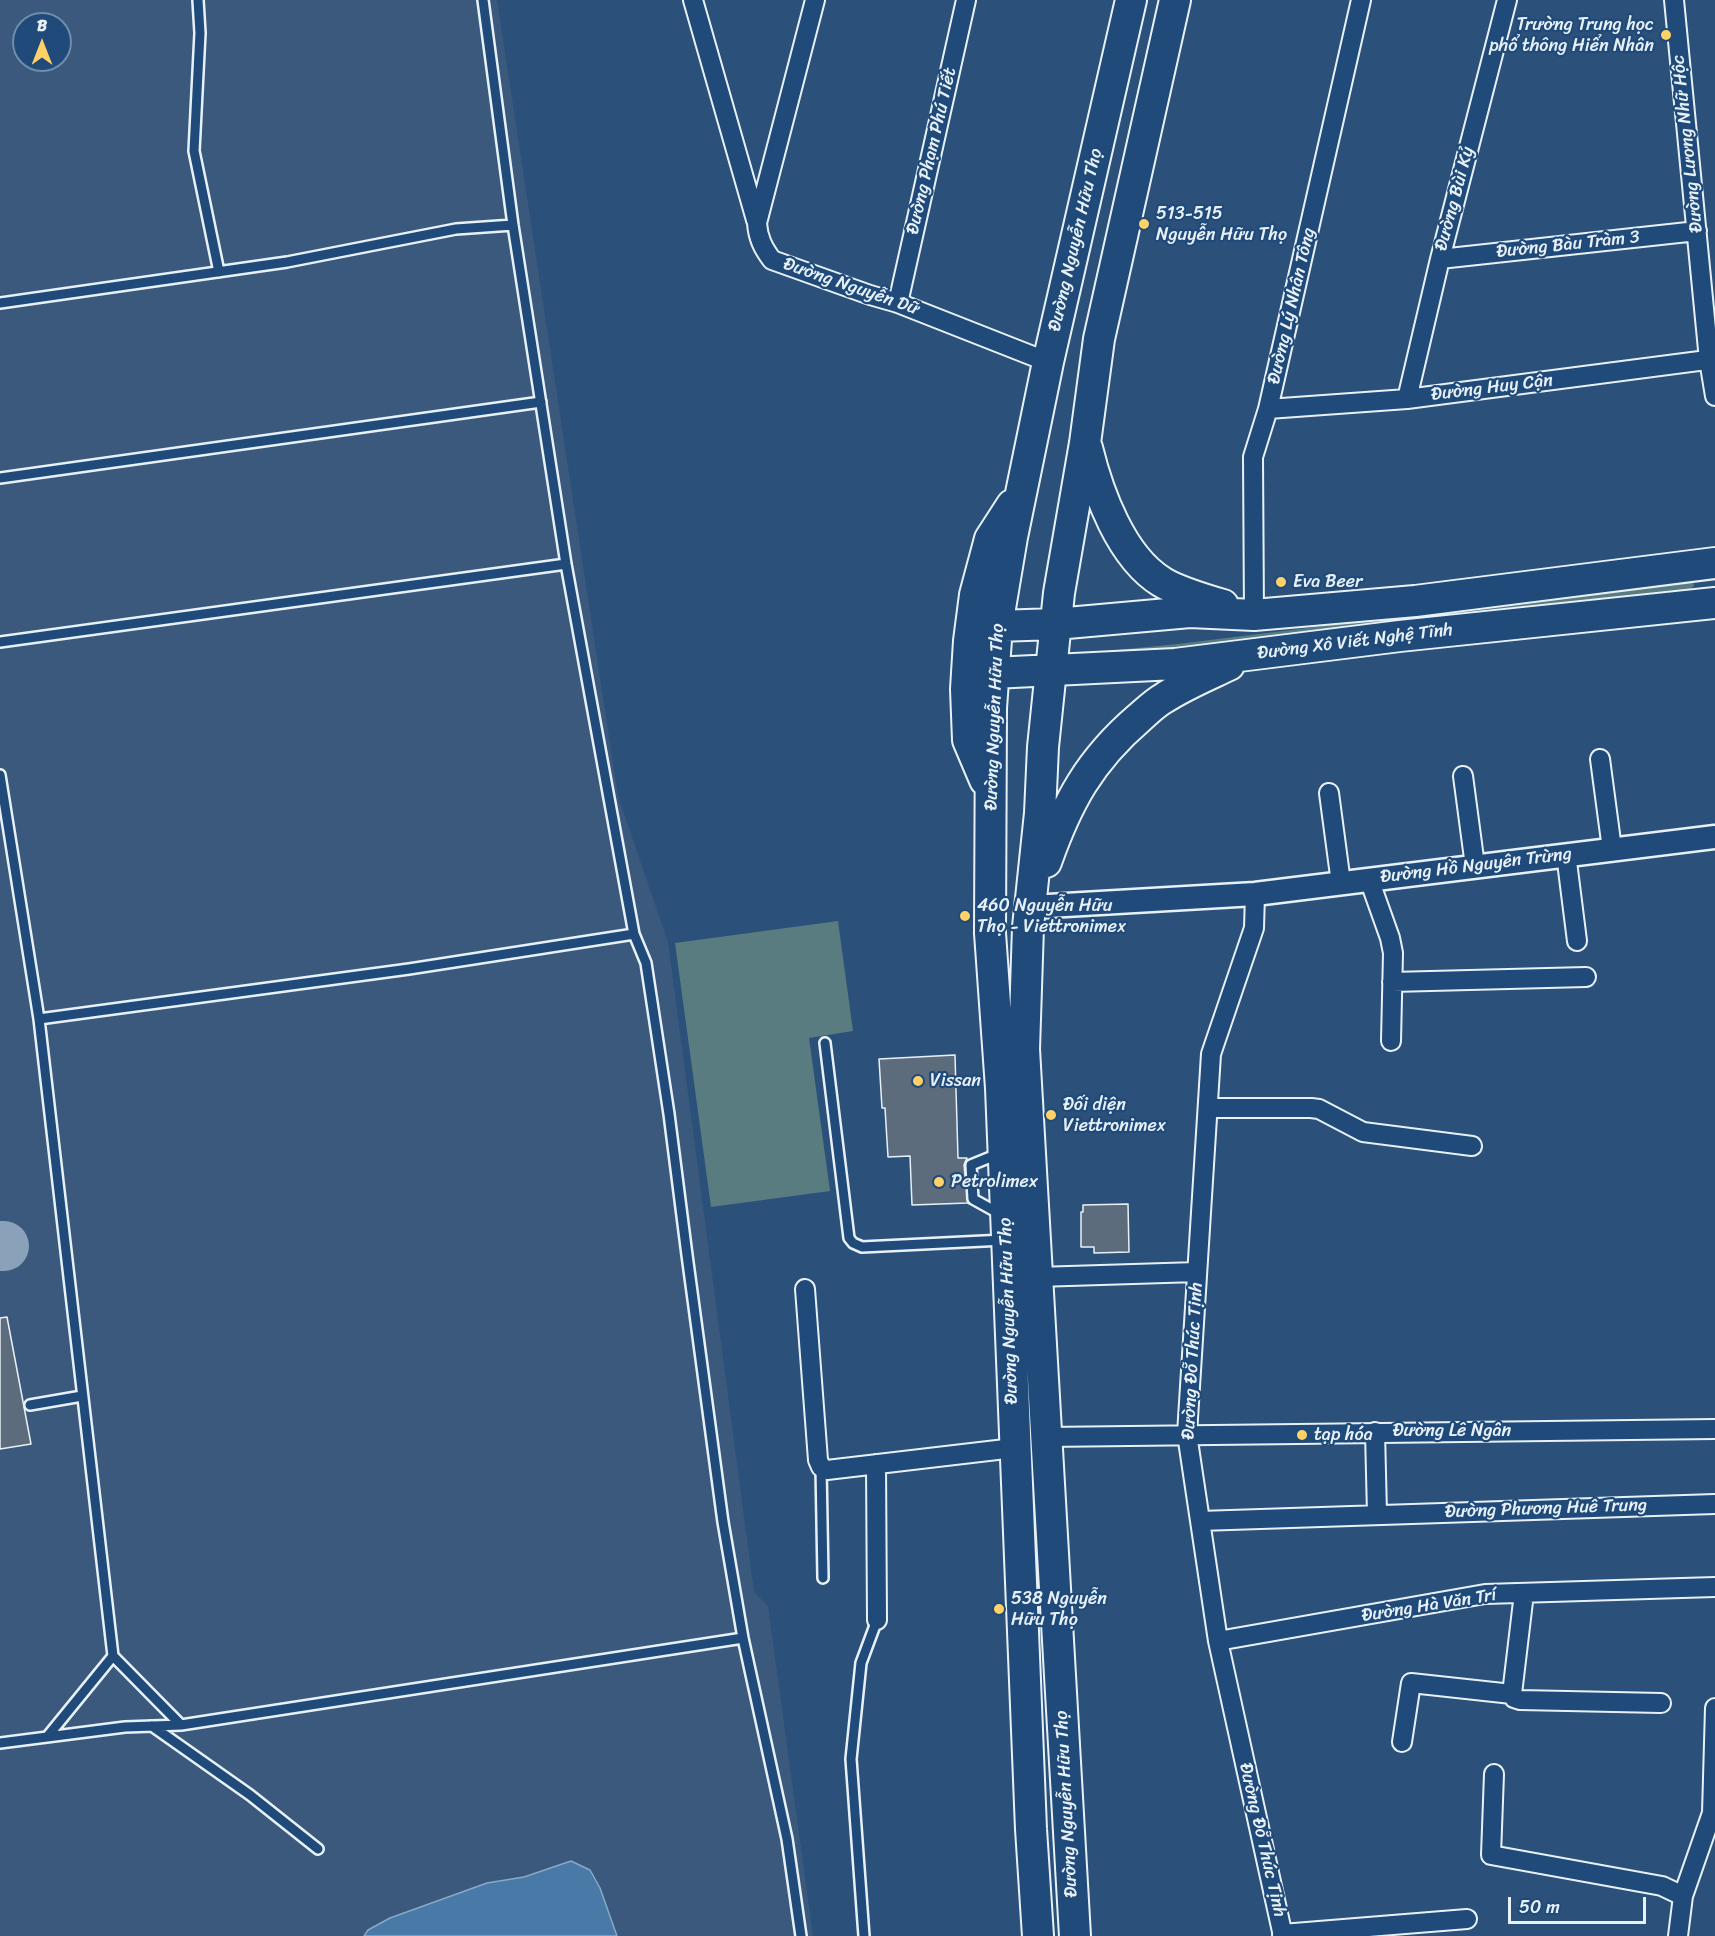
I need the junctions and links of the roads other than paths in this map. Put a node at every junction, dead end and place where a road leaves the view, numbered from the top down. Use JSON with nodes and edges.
{"nodes":[{"id":1,"x":198,"y":0,"type":"edge"},
{"id":2,"x":483,"y":0,"type":"edge"},
{"id":3,"x":693,"y":0,"type":"edge"},
{"id":4,"x":815,"y":0,"type":"edge"},
{"id":5,"x":966,"y":0,"type":"edge"},
{"id":6,"x":1131,"y":0,"type":"edge"},
{"id":7,"x":1174,"y":0,"type":"edge"},
{"id":8,"x":1361,"y":0,"type":"edge"},
{"id":9,"x":1507,"y":0,"type":"edge"},
{"id":10,"x":1674,"y":0,"type":"edge"},
{"id":11,"x":757,"y":223,"type":"junction"},
{"id":12,"x":513,"y":225,"type":"junction"},
{"id":13,"x":1697,"y":231,"type":"junction"},
{"id":14,"x":1440,"y":259,"type":"junction"},
{"id":15,"x":219,"y":272,"type":"junction"},
{"id":16,"x":0,"y":303,"type":"edge"},
{"id":17,"x":898,"y":303,"type":"junction"},
{"id":18,"x":1712,"y":360,"type":"edge"},
{"id":19,"x":1048,"y":362,"type":"junction"},
{"id":20,"x":1715,"y":396,"type":"edge"},
{"id":21,"x":1407,"y":399,"type":"junction"},
{"id":22,"x":541,"y":402,"type":"junction"},
{"id":23,"x":1268,"y":409,"type":"junction"},
{"id":24,"x":1085,"y":443,"type":"junction"},
{"id":25,"x":0,"y":478,"type":"edge"},
{"id":26,"x":1021,"y":493,"type":"junction"},
{"id":27,"x":1715,"y":563,"type":"edge"},
{"id":28,"x":566,"y":564,"type":"junction"},
{"id":29,"x":1715,"y":603,"type":"edge"},
{"id":30,"x":1254,"y":615,"type":"junction"},
{"id":31,"x":1056,"y":624,"type":"junction"},
{"id":32,"x":997,"y":626,"type":"junction"},
{"id":33,"x":0,"y":642,"type":"edge"},
{"id":34,"x":1253,"y":654,"type":"junction"},
{"id":35,"x":1051,"y":670,"type":"junction"},
{"id":36,"x":993,"y":673,"type":"junction"},
{"id":37,"x":1600,"y":759,"type":"dead end"},
{"id":38,"x":0,"y":775,"type":"edge"},
{"id":39,"x":1463,"y":776,"type":"dead end"},
{"id":40,"x":990,"y":792,"type":"junction"},
{"id":41,"x":1329,"y":793,"type":"dead end"},
{"id":42,"x":5,"y":832,"type":"edge"},
{"id":43,"x":1715,"y":837,"type":"edge"},
{"id":44,"x":1612,"y":849,"type":"junction"},
{"id":45,"x":1566,"y":854,"type":"junction"},
{"id":46,"x":1475,"y":866,"type":"junction"},
{"id":47,"x":1369,"y":879,"type":"junction"},
{"id":48,"x":1341,"y":883,"type":"junction"},
{"id":49,"x":1255,"y":894,"type":"junction"},
{"id":50,"x":1031,"y":907,"type":"junction"},
{"id":51,"x":634,"y":934,"type":"junction"},
{"id":52,"x":1577,"y":941,"type":"dead end"},
{"id":53,"x":1586,"y":977,"type":"dead end"},
{"id":54,"x":1392,"y":982,"type":"junction"},
{"id":55,"x":39,"y":1019,"type":"junction"},
{"id":56,"x":1391,"y":1041,"type":"dead end"},
{"id":57,"x":825,"y":1043,"type":"dead end"},
{"id":58,"x":1208,"y":1108,"type":"junction"},
{"id":59,"x":1472,"y":1146,"type":"dead end"},
{"id":60,"x":1005,"y":1228,"type":"junction"},
{"id":61,"x":1197,"y":1272,"type":"junction"},
{"id":62,"x":1037,"y":1277,"type":"junction"},
{"id":63,"x":805,"y":1289,"type":"dead end"},
{"id":64,"x":82,"y":1396,"type":"junction"},
{"id":65,"x":30,"y":1405,"type":"dead end"},
{"id":66,"x":1715,"y":1429,"type":"edge"},
{"id":67,"x":1375,"y":1432,"type":"junction"},
{"id":68,"x":1187,"y":1434,"type":"junction"},
{"id":69,"x":1046,"y":1437,"type":"junction"},
{"id":70,"x":1014,"y":1448,"type":"junction"},
{"id":71,"x":876,"y":1464,"type":"junction"},
{"id":72,"x":821,"y":1467,"type":"junction"},
{"id":73,"x":1715,"y":1504,"type":"edge"},
{"id":74,"x":1377,"y":1514,"type":"junction"},
{"id":75,"x":1200,"y":1521,"type":"junction"},
{"id":76,"x":823,"y":1578,"type":"dead end"},
{"id":77,"x":1715,"y":1587,"type":"edge"},
{"id":78,"x":1524,"y":1593,"type":"junction"},
{"id":79,"x":877,"y":1620,"type":"joint"},
{"id":80,"x":743,"y":1638,"type":"junction"},
{"id":81,"x":1218,"y":1641,"type":"junction"},
{"id":82,"x":113,"y":1656,"type":"junction"},
{"id":83,"x":1512,"y":1694,"type":"junction"},
{"id":84,"x":1661,"y":1703,"type":"dead end"},
{"id":85,"x":1715,"y":1708,"type":"edge"},
{"id":86,"x":181,"y":1725,"type":"junction"},
{"id":87,"x":153,"y":1726,"type":"junction"},
{"id":88,"x":47,"y":1737,"type":"junction"},
{"id":89,"x":1402,"y":1742,"type":"dead end"},
{"id":90,"x":0,"y":1743,"type":"edge"},
{"id":91,"x":1494,"y":1774,"type":"dead end"},
{"id":92,"x":318,"y":1849,"type":"dead end"},
{"id":93,"x":1683,"y":1896,"type":"junction"},
{"id":94,"x":1467,"y":1919,"type":"dead end"},
{"id":95,"x":1283,"y":1935,"type":"edge"},
{"id":96,"x":801,"y":1936,"type":"edge"},
{"id":97,"x":864,"y":1936,"type":"edge"},
{"id":98,"x":1038,"y":1936,"type":"edge"},
{"id":99,"x":1075,"y":1936,"type":"edge"},
{"id":100,"x":1678,"y":1936,"type":"edge"}],
"edges":[{"from":1,"to":15,"type":"lane"},
{"from":2,"to":12,"type":"lane"},
{"from":3,"to":11,"type":"street","name":"Đường Nguyễn Dữ"},
{"from":4,"to":11,"type":"street"},
{"from":5,"to":17,"type":"street","name":"Đường Phạm Phú Tiết"},
{"from":6,"to":19,"type":"main road","name":"Đường Nguyễn Hữu Thọ"},
{"from":7,"to":24,"type":"main road","name":"Đường Nguyễn Hữu Thọ"},
{"from":8,"to":23,"type":"street","name":"Đường Lý Nhân Tông"},
{"from":9,"to":14,"type":"street","name":"Đường Bùi Kỷ"},
{"from":10,"to":13,"type":"street","name":"Đường Lương Nhữ Hộc"},
{"from":11,"to":17,"type":"street","name":"Đường Nguyễn Dữ"},
{"from":12,"to":15,"type":"lane"},
{"from":12,"to":22,"type":"lane"},
{"from":13,"to":14,"type":"street","name":"Đường Bàu Tràm 3"},
{"from":13,"to":18,"type":"street","name":"Đường Lương Nhữ Hộc"},
{"from":14,"to":21,"type":"street","name":"Đường Bùi Kỷ"},
{"from":15,"to":16,"type":"lane"},
{"from":17,"to":19,"type":"street","name":"Đường Nguyễn Dữ"},
{"from":18,"to":20,"type":"street","name":"Đường Lương Nhữ Hộc"},
{"from":18,"to":21,"type":"street","name":"Đường Huy Cận"},
{"from":19,"to":26,"type":"main road","name":"Đường Nguyễn Hữu Thọ"},
{"from":21,"to":23,"type":"street","name":"Đường Huy Cận"},
{"from":22,"to":25,"type":"lane"},
{"from":22,"to":28,"type":"lane"},
{"from":23,"to":30,"type":"street","name":"Đường Lý Nhân Tông"},
{"from":24,"to":30,"type":"main road"},
{"from":24,"to":31,"type":"main road","name":"Đường Nguyễn Hữu Thọ"},
{"from":26,"to":32,"type":"main road","name":"Đường Nguyễn Hữu Thọ"},
{"from":26,"to":40,"type":"main road"},
{"from":27,"to":30,"type":"main road","name":"Đường Xô Viết Nghệ Tĩnh"},
{"from":28,"to":33,"type":"lane"},
{"from":28,"to":51,"type":"lane"},
{"from":29,"to":34,"type":"main road","name":"Đường Xô Viết Nghệ Tĩnh"},
{"from":30,"to":31,"type":"main road","name":"Đường Xô Viết Nghệ Tĩnh"},
{"from":31,"to":32,"type":"main road","name":"Đường Xô Viết Nghệ Tĩnh"},
{"from":31,"to":35,"type":"main road","name":"Đường Nguyễn Hữu Thọ"},
{"from":32,"to":36,"type":"main road","name":"Đường Nguyễn Hữu Thọ"},
{"from":34,"to":35,"type":"main road","name":"Đường Xô Viết Nghệ Tĩnh"},
{"from":34,"to":50,"type":"main road"},
{"from":35,"to":36,"type":"main road","name":"Đường Xô Viết Nghệ Tĩnh"},
{"from":35,"to":50,"type":"main road","name":"Đường Nguyễn Hữu Thọ"},
{"from":36,"to":40,"type":"main road","name":"Đường Nguyễn Hữu Thọ"},
{"from":37,"to":44,"type":"street"},
{"from":38,"to":42,"type":"lane"},
{"from":39,"to":46,"type":"street"},
{"from":40,"to":60,"type":"main road","name":"Đường Nguyễn Hữu Thọ"},
{"from":41,"to":48,"type":"street"},
{"from":42,"to":55,"type":"lane"},
{"from":43,"to":44,"type":"street","name":"Đường Hồ Nguyên Trừng"},
{"from":44,"to":45,"type":"street","name":"Đường Hồ Nguyên Trừng"},
{"from":45,"to":46,"type":"street","name":"Đường Hồ Nguyên Trừng"},
{"from":45,"to":52,"type":"street"},
{"from":46,"to":47,"type":"street","name":"Đường Hồ Nguyên Trừng"},
{"from":47,"to":48,"type":"street","name":"Đường Hồ Nguyên Trừng"},
{"from":47,"to":54,"type":"street"},
{"from":48,"to":49,"type":"street","name":"Đường Hồ Nguyên Trừng"},
{"from":49,"to":50,"type":"street","name":"Đường Hồ Nguyên Trừng"},
{"from":49,"to":58,"type":"street","name":"Đường Đỗ Thúc Tịnh"},
{"from":50,"to":62,"type":"main road","name":"Đường Nguyễn Hữu Thọ"},
{"from":51,"to":55,"type":"lane"},
{"from":51,"to":80,"type":"lane"},
{"from":53,"to":54,"type":"street"},
{"from":54,"to":56,"type":"street"},
{"from":55,"to":64,"type":"lane"},
{"from":57,"to":60,"type":"lane"},
{"from":58,"to":59,"type":"street"},
{"from":58,"to":61,"type":"street","name":"Đường Đỗ Thúc Tịnh"},
{"from":60,"to":70,"type":"main road","name":"Đường Nguyễn Hữu Thọ"},
{"from":61,"to":62,"type":"street","name":"Đường Nguyễn Hữu Thọ"},
{"from":61,"to":68,"type":"street","name":"Đường Đỗ Thúc Tịnh"},
{"from":62,"to":69,"type":"main road","name":"Đường Nguyễn Hữu Thọ"},
{"from":63,"to":72,"type":"street"},
{"from":64,"to":65,"type":"lane"},
{"from":64,"to":82,"type":"lane"},
{"from":66,"to":67,"type":"street","name":"Đường Lê Ngân"},
{"from":67,"to":68,"type":"street","name":"Đường Lê Ngân"},
{"from":67,"to":74,"type":"street"},
{"from":68,"to":69,"type":"street","name":"Đường Lê Ngân"},
{"from":68,"to":75,"type":"street","name":"Đường Đỗ Thúc Tịnh"},
{"from":69,"to":99,"type":"main road","name":"Đường Nguyễn Hữu Thọ"},
{"from":70,"to":71,"type":"street"},
{"from":70,"to":98,"type":"main road","name":"Đường Nguyễn Hữu Thọ"},
{"from":71,"to":72,"type":"street"},
{"from":71,"to":79,"type":"street"},
{"from":72,"to":76,"type":"lane"},
{"from":73,"to":74,"type":"street","name":"Đường Phương Huê Trung"},
{"from":74,"to":75,"type":"street","name":"Đường Phương Huê Trung"},
{"from":75,"to":81,"type":"street","name":"Đường Đỗ Thúc Tịnh"},
{"from":77,"to":78,"type":"street","name":"Đường Hà Văn Trí"},
{"from":78,"to":81,"type":"street","name":"Đường Hà Văn Trí"},
{"from":78,"to":83,"type":"street"},
{"from":79,"to":97,"type":"lane"},
{"from":80,"to":86,"type":"lane"},
{"from":80,"to":96,"type":"lane"},
{"from":81,"to":95,"type":"street","name":"Đường Đỗ Thúc Tịnh"},
{"from":82,"to":86,"type":"lane"},
{"from":82,"to":88,"type":"lane"},
{"from":83,"to":84,"type":"street"},
{"from":83,"to":89,"type":"street"},
{"from":85,"to":93,"type":"street"},
{"from":86,"to":87,"type":"lane"},
{"from":87,"to":88,"type":"lane"},
{"from":87,"to":92,"type":"lane"},
{"from":88,"to":90,"type":"lane"},
{"from":91,"to":93,"type":"street"},
{"from":93,"to":100,"type":"street"},
{"from":94,"to":95,"type":"street"}]}
